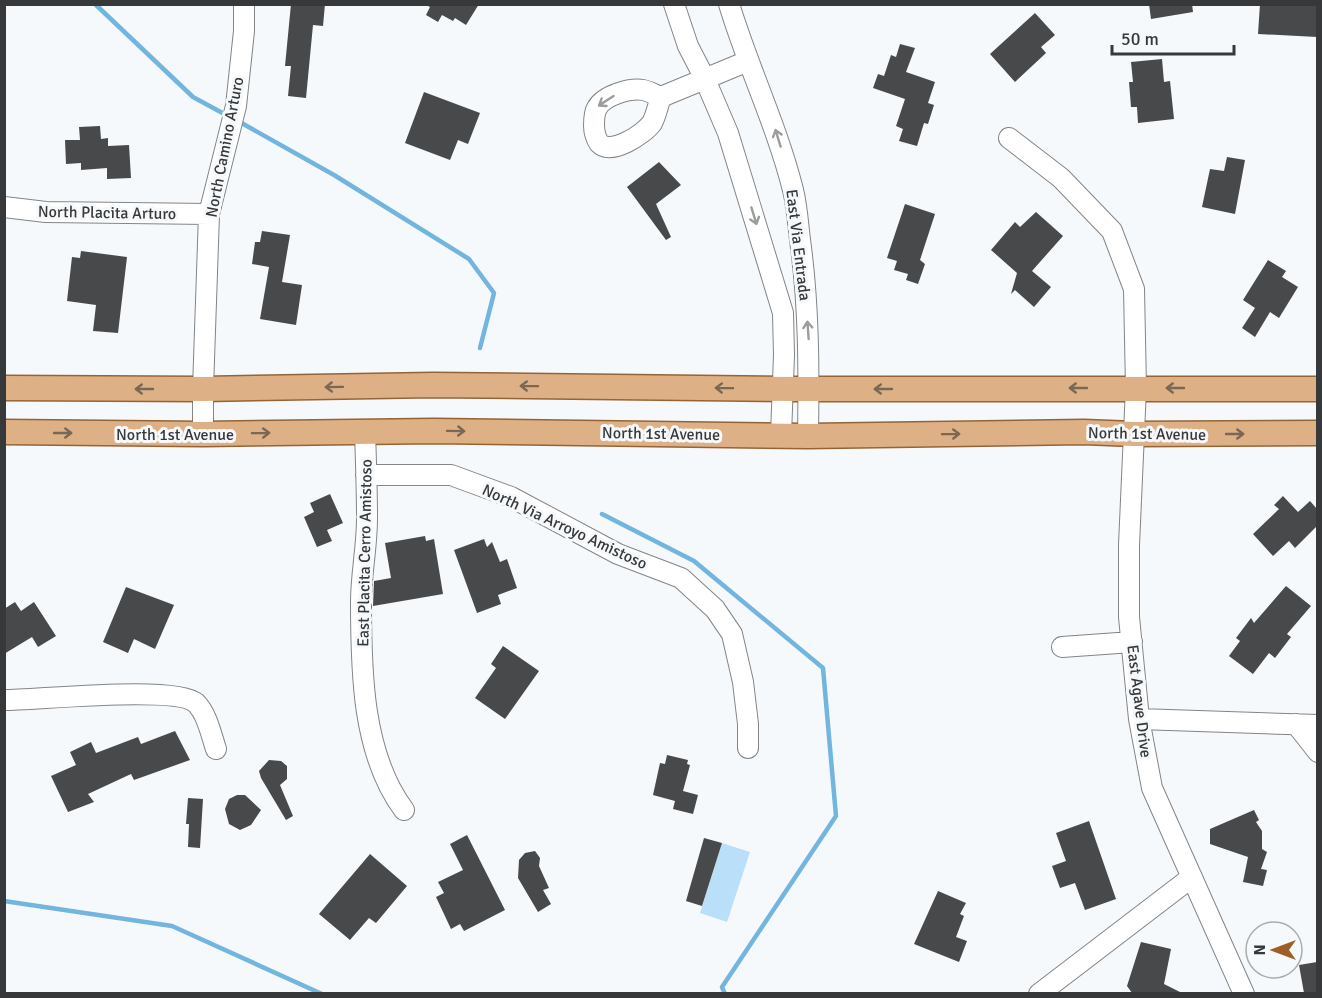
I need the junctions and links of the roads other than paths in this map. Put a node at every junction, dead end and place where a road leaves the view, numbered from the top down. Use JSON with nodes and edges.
{"nodes":[{"id":1,"x":244,"y":4,"type":"edge"},
{"id":2,"x":674,"y":4,"type":"edge"},
{"id":3,"x":729,"y":4,"type":"edge"},
{"id":4,"x":748,"y":61,"type":"junction"},
{"id":5,"x":704,"y":77,"type":"junction"},
{"id":6,"x":661,"y":97,"type":"dead end"},
{"id":7,"x":1010,"y":138,"type":"dead end"},
{"id":8,"x":4,"y":207,"type":"edge"},
{"id":9,"x":209,"y":214,"type":"junction"},
{"id":10,"x":4,"y":388,"type":"edge"},
{"id":11,"x":1136,"y":388,"type":"junction"},
{"id":12,"x":203,"y":389,"type":"junction"},
{"id":13,"x":782,"y":389,"type":"junction"},
{"id":14,"x":809,"y":389,"type":"junction"},
{"id":15,"x":1317,"y":389,"type":"edge"},
{"id":16,"x":4,"y":432,"type":"edge"},
{"id":17,"x":365,"y":432,"type":"junction"},
{"id":18,"x":1317,"y":433,"type":"edge"},
{"id":19,"x":203,"y":434,"type":"junction"},
{"id":20,"x":1134,"y":434,"type":"junction"},
{"id":21,"x":781,"y":435,"type":"junction"},
{"id":22,"x":808,"y":436,"type":"junction"},
{"id":23,"x":366,"y":475,"type":"junction"},
{"id":24,"x":1132,"y":642,"type":"junction"},
{"id":25,"x":1062,"y":647,"type":"dead end"},
{"id":26,"x":4,"y":700,"type":"edge"},
{"id":27,"x":1139,"y":719,"type":"junction"},
{"id":28,"x":1296,"y":724,"type":"junction"},
{"id":29,"x":1317,"y":725,"type":"edge"},
{"id":30,"x":748,"y":748,"type":"dead end"},
{"id":31,"x":216,"y":749,"type":"dead end"},
{"id":32,"x":1317,"y":752,"type":"edge"},
{"id":33,"x":404,"y":810,"type":"dead end"},
{"id":34,"x":1192,"y":877,"type":"junction"},
{"id":35,"x":1039,"y":993,"type":"edge"},
{"id":36,"x":1244,"y":993,"type":"edge"}],
"edges":[{"from":1,"to":9,"type":"street","name":"North Camino Arturo"},
{"from":2,"to":5,"type":"street","name":"East Via Entrada"},
{"from":3,"to":4,"type":"street","name":"East Via Entrada"},
{"from":4,"to":5,"type":"street"},
{"from":14,"to":4,"type":"street","name":"East Via Entrada","one_way":true},
{"from":5,"to":6,"type":"street"},
{"from":5,"to":13,"type":"street","name":"East Via Entrada","one_way":true},
{"from":7,"to":11,"type":"street","name":"East Agave Drive"},
{"from":8,"to":9,"type":"street","name":"North Placita Arturo"},
{"from":9,"to":12,"type":"street","name":"North Camino Arturo"},
{"from":12,"to":10,"type":"main road","one_way":true},
{"from":11,"to":14,"type":"main road","one_way":true},
{"from":15,"to":11,"type":"main road","one_way":true},
{"from":11,"to":20,"type":"street","name":"East Agave Drive"},
{"from":13,"to":12,"type":"main road","one_way":true},
{"from":12,"to":19,"type":"street","name":"North Camino Arturo"},
{"from":13,"to":14,"type":"main road"},
{"from":13,"to":21,"type":"street","name":"East Via Entrada"},
{"from":14,"to":22,"type":"street","name":"East Via Entrada"},
{"from":16,"to":19,"type":"main road","name":"North 1st Avenue","one_way":true},
{"from":19,"to":17,"type":"main road","name":"North 1st Avenue","one_way":true},
{"from":17,"to":21,"type":"main road","name":"North 1st Avenue","one_way":true},
{"from":17,"to":23,"type":"street","name":"East Placita Cerro Amistoso"},
{"from":20,"to":18,"type":"main road","name":"North 1st Avenue","one_way":true},
{"from":22,"to":20,"type":"main road","name":"North 1st Avenue","one_way":true},
{"from":20,"to":24,"type":"street","name":"East Agave Drive"},
{"from":21,"to":22,"type":"main road","name":"North 1st Avenue"},
{"from":23,"to":30,"type":"street","name":"North Via Arroyo Amistoso"},
{"from":23,"to":33,"type":"street","name":"East Placita Cerro Amistoso"},
{"from":24,"to":25,"type":"street"},
{"from":24,"to":27,"type":"street","name":"East Agave Drive"},
{"from":26,"to":31,"type":"street"},
{"from":27,"to":28,"type":"street"},
{"from":27,"to":34,"type":"street","name":"East Agave Drive"},
{"from":28,"to":29,"type":"street"},
{"from":28,"to":32,"type":"street"},
{"from":34,"to":35,"type":"street"},
{"from":34,"to":36,"type":"street","name":"East Agave Drive"}]}
